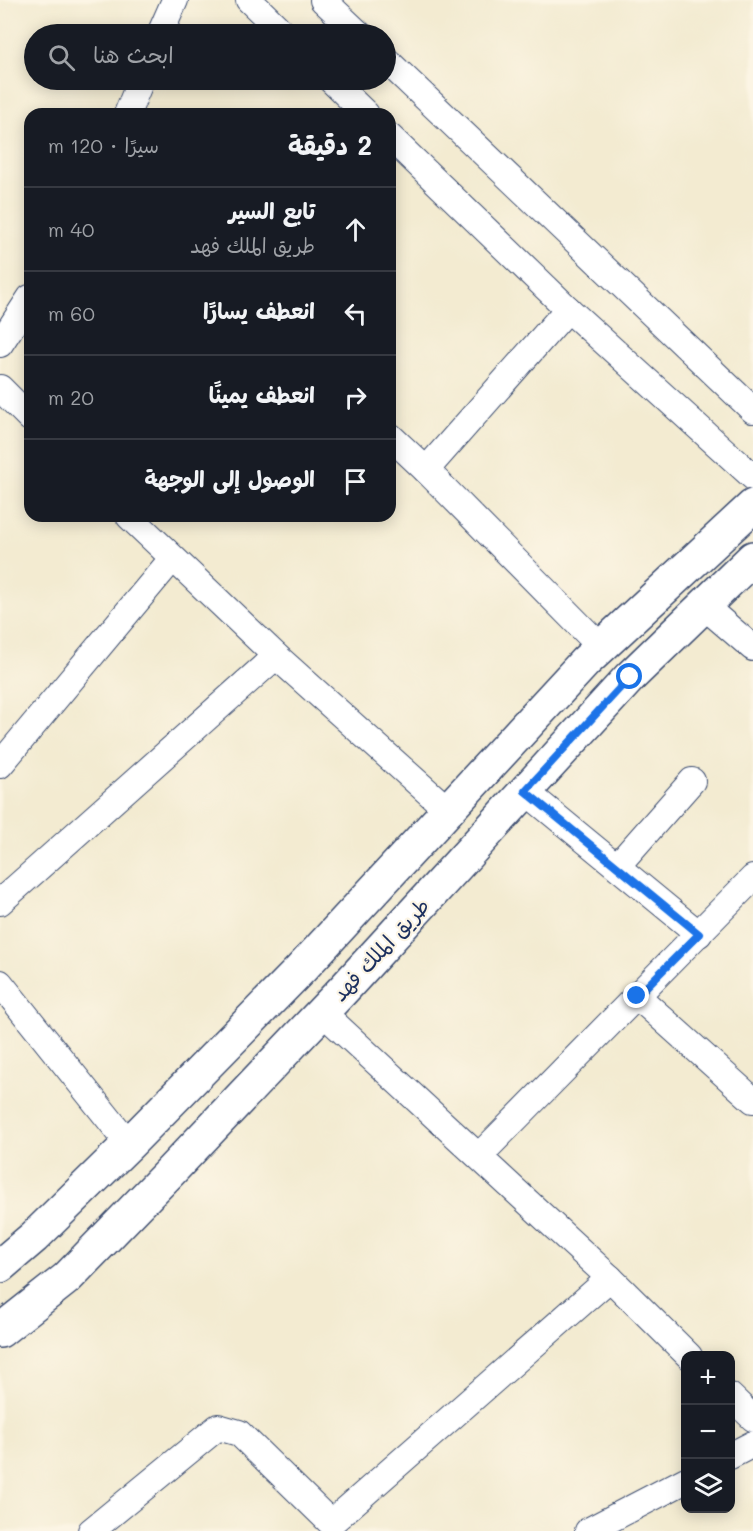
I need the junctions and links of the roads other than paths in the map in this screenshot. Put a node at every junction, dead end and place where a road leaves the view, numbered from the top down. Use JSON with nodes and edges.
{"nodes":[{"id":1,"x":175,"y":0,"type":"edge"},
{"id":2,"x":249,"y":0,"type":"edge"},
{"id":3,"x":323,"y":0,"type":"edge"},
{"id":4,"x":164,"y":24,"type":"edge"},
{"id":5,"x":274,"y":24,"type":"edge"},
{"id":6,"x":348,"y":24,"type":"edge"},
{"id":7,"x":396,"y":70,"type":"edge"},
{"id":8,"x":137,"y":90,"type":"edge"},
{"id":9,"x":341,"y":90,"type":"edge"},
{"id":10,"x":129,"y":108,"type":"edge"},
{"id":11,"x":360,"y":108,"type":"edge"},
{"id":12,"x":396,"y":143,"type":"edge"},
{"id":13,"x":24,"y":307,"type":"edge"},
{"id":14,"x":568,"y":309,"type":"junction"},
{"id":15,"x":0,"y":344,"type":"edge"},
{"id":16,"x":0,"y":388,"type":"edge"},
{"id":17,"x":753,"y":410,"type":"edge"},
{"id":18,"x":24,"y":412,"type":"edge"},
{"id":19,"x":396,"y":442,"type":"edge"},
{"id":20,"x":426,"y":470,"type":"junction"},
{"id":21,"x":753,"y":477,"type":"edge"},
{"id":22,"x":753,"y":506,"type":"edge"},
{"id":23,"x":135,"y":522,"type":"edge"},
{"id":24,"x":753,"y":558,"type":"edge"},
{"id":25,"x":172,"y":559,"type":"junction"},
{"id":26,"x":704,"y":606,"type":"junction"},
{"id":27,"x":602,"y":647,"type":"junction"},
{"id":28,"x":753,"y":648,"type":"edge"},
{"id":29,"x":276,"y":656,"type":"junction"},
{"id":30,"x":0,"y":765,"type":"edge"},
{"id":31,"x":692,"y":781,"type":"dead end"},
{"id":32,"x":525,"y":791,"type":"junction"},
{"id":33,"x":448,"y":810,"type":"junction"},
{"id":34,"x":617,"y":866,"type":"junction"},
{"id":35,"x":750,"y":889,"type":"edge"},
{"id":36,"x":0,"y":902,"type":"edge"},
{"id":37,"x":699,"y":934,"type":"junction"},
{"id":38,"x":0,"y":983,"type":"edge"},
{"id":39,"x":637,"y":996,"type":"junction"},
{"id":40,"x":322,"y":1012,"type":"junction"},
{"id":41,"x":753,"y":1100,"type":"edge"},
{"id":42,"x":129,"y":1144,"type":"junction"},
{"id":43,"x":479,"y":1156,"type":"junction"},
{"id":44,"x":0,"y":1266,"type":"edge"},
{"id":45,"x":610,"y":1278,"type":"junction"},
{"id":46,"x":0,"y":1331,"type":"edge"},
{"id":47,"x":684,"y":1351,"type":"edge"},
{"id":48,"x":735,"y":1401,"type":"edge"},
{"id":49,"x":753,"y":1418,"type":"edge"},
{"id":50,"x":753,"y":1444,"type":"edge"},
{"id":51,"x":735,"y":1453,"type":"edge"},
{"id":52,"x":681,"y":1483,"type":"edge"},
{"id":53,"x":334,"y":1527,"type":"edge"},
{"id":54,"x":91,"y":1531,"type":"edge"},
{"id":55,"x":588,"y":1531,"type":"edge"}],
"edges":[{"from":1,"to":4,"type":"street"},
{"from":2,"to":5,"type":"street"},
{"from":3,"to":6,"type":"street"},
{"from":7,"to":17,"type":"street"},
{"from":8,"to":10,"type":"street"},
{"from":9,"to":11,"type":"street"},
{"from":12,"to":14,"type":"street"},
{"from":13,"to":15,"type":"street"},
{"from":14,"to":20,"type":"street"},
{"from":14,"to":21,"type":"street"},
{"from":16,"to":18,"type":"street"},
{"from":19,"to":20,"type":"street"},
{"from":20,"to":27,"type":"street"},
{"from":22,"to":27,"type":"main road"},
{"from":23,"to":25,"type":"street"},
{"from":24,"to":26,"type":"main road","name":"طريق الملك فهد"},
{"from":25,"to":29,"type":"street"},
{"from":25,"to":30,"type":"street"},
{"from":26,"to":28,"type":"street"},
{"from":26,"to":32,"type":"main road","name":"طريق الملك فهد"},
{"from":27,"to":33,"type":"main road"},
{"from":29,"to":33,"type":"street"},
{"from":29,"to":36,"type":"street"},
{"from":31,"to":34,"type":"street"},
{"from":32,"to":34,"type":"street"},
{"from":32,"to":40,"type":"main road","name":"طريق الملك فهد"},
{"from":33,"to":42,"type":"main road"},
{"from":34,"to":37,"type":"street"},
{"from":35,"to":37,"type":"street"},
{"from":37,"to":39,"type":"street"},
{"from":38,"to":42,"type":"street"},
{"from":39,"to":41,"type":"street"},
{"from":39,"to":43,"type":"street"},
{"from":40,"to":43,"type":"street"},
{"from":40,"to":46,"type":"main road","name":"طريق الملك فهد"},
{"from":42,"to":44,"type":"main road"},
{"from":43,"to":45,"type":"street"},
{"from":45,"to":47,"type":"street"},
{"from":45,"to":53,"type":"street"},
{"from":48,"to":49,"type":"street"},
{"from":50,"to":51,"type":"street"},
{"from":52,"to":55,"type":"street"},
{"from":53,"to":54,"type":"street"}]}
